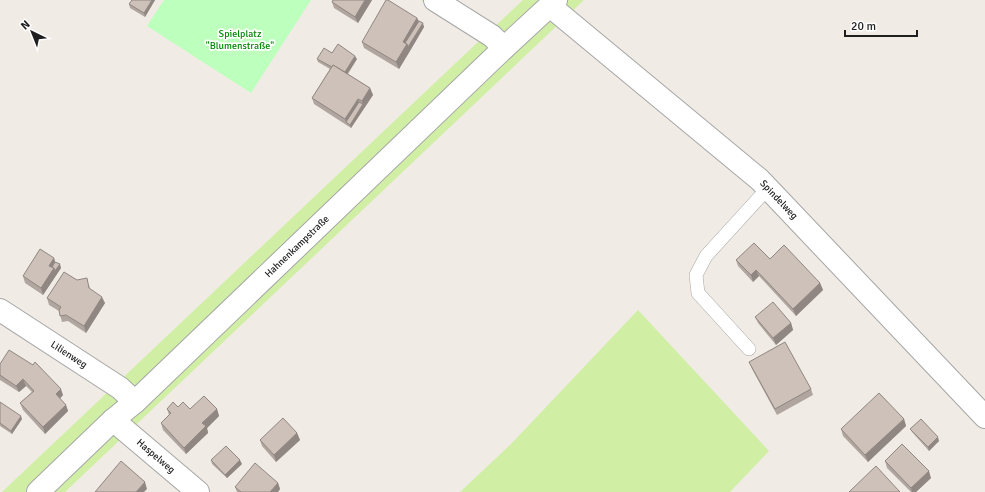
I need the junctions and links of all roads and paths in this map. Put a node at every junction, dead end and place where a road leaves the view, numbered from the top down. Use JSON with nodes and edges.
{"nodes":[{"id":1,"x":436,"y":0,"type":"edge"},
{"id":2,"x":553,"y":3,"type":"edge"},
{"id":3,"x":504,"y":48,"type":"junction"},
{"id":4,"x":768,"y":188,"type":"junction"},
{"id":5,"x":0,"y":310,"type":"edge"},
{"id":6,"x":749,"y":349,"type":"dead end"},
{"id":7,"x":135,"y":402,"type":"junction"},
{"id":8,"x":985,"y":417,"type":"edge"},
{"id":9,"x":113,"y":420,"type":"junction"},
{"id":10,"x":38,"y":492,"type":"edge"},
{"id":11,"x":198,"y":492,"type":"edge"}],
"edges":[{"from":1,"to":3,"type":"street"},
{"from":2,"to":3,"type":"street","name":"Hahnenkampstraße"},
{"from":2,"to":4,"type":"street","name":"Spindelweg"},
{"from":3,"to":7,"type":"street","name":"Hahnenkampstraße"},
{"from":4,"to":6,"type":"lane"},
{"from":4,"to":8,"type":"street","name":"Spindelweg"},
{"from":5,"to":7,"type":"street","name":"Lilienweg"},
{"from":7,"to":9,"type":"street","name":"Hahnenkampstraße"},
{"from":9,"to":10,"type":"street","name":"Hahnenkampstraße"},
{"from":9,"to":11,"type":"street","name":"Haspelweg"}]}
